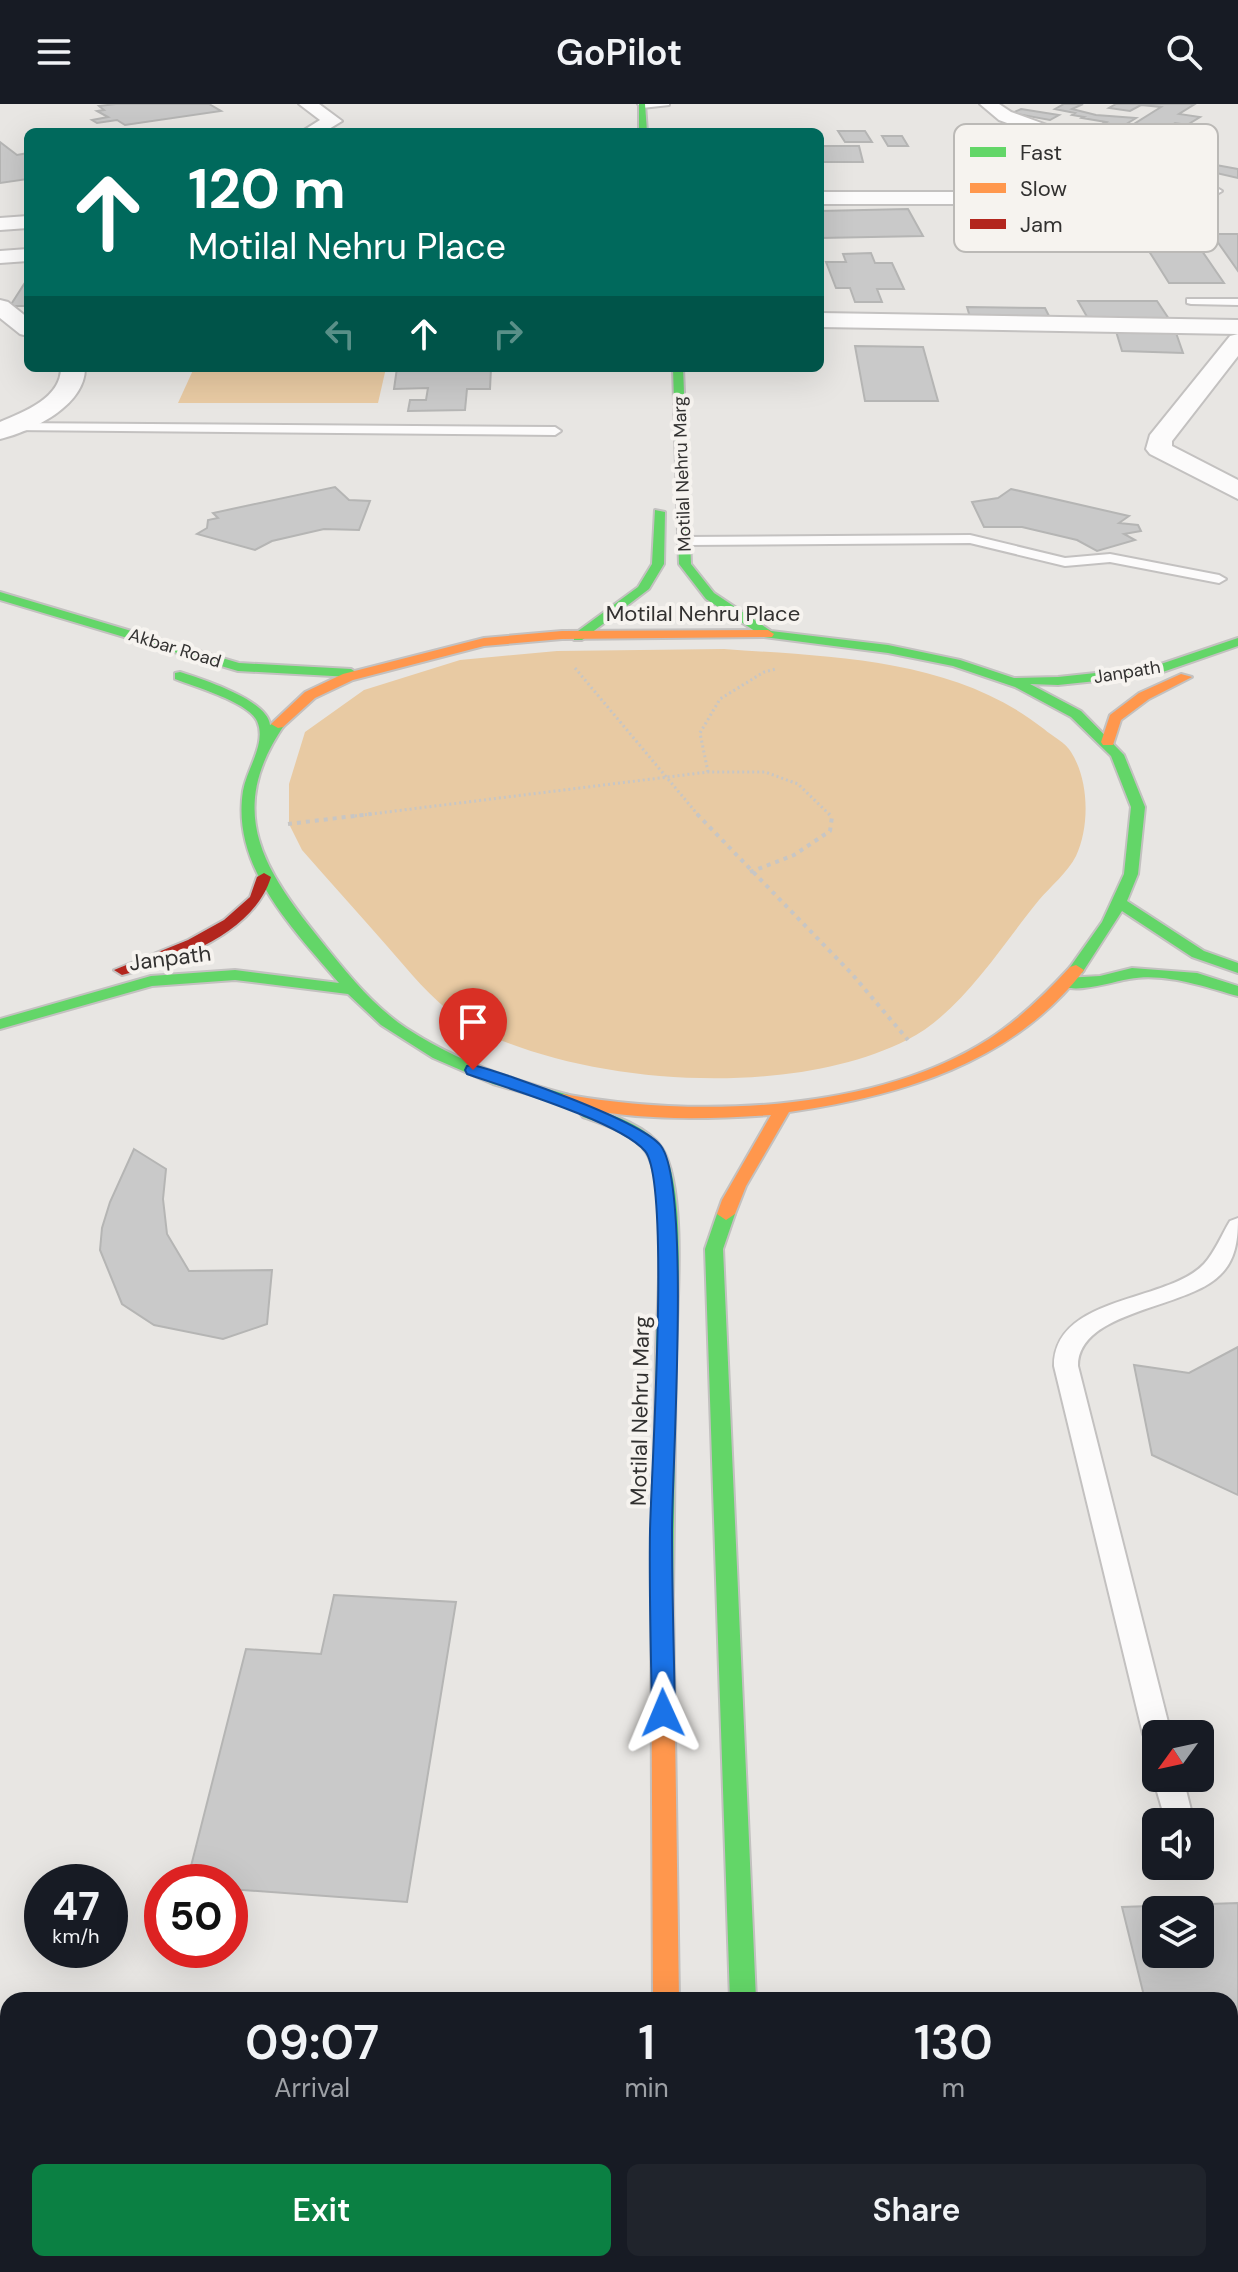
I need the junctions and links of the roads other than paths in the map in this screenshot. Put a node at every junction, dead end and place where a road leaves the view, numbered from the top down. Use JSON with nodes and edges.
{"nodes":[{"id":1,"x":307,"y":104,"type":"edge"},
{"id":2,"x":642,"y":104,"type":"edge"},
{"id":3,"x":988,"y":104,"type":"edge"},
{"id":4,"x":665,"y":109,"type":"edge"},
{"id":5,"x":1027,"y":124,"type":"edge"},
{"id":6,"x":318,"y":128,"type":"edge"},
{"id":7,"x":643,"y":128,"type":"edge"},
{"id":8,"x":824,"y":198,"type":"edge"},
{"id":9,"x":954,"y":198,"type":"edge"},
{"id":10,"x":24,"y":222,"type":"edge"},
{"id":11,"x":0,"y":224,"type":"edge"},
{"id":12,"x":1191,"y":301,"type":"dead end"},
{"id":13,"x":1238,"y":302,"type":"edge"},
{"id":14,"x":0,"y":307,"type":"edge"},
{"id":15,"x":824,"y":320,"type":"edge"},
{"id":16,"x":24,"y":326,"type":"edge"},
{"id":17,"x":1238,"y":327,"type":"edge"},
{"id":18,"x":1238,"y":341,"type":"edge"},
{"id":19,"x":73,"y":372,"type":"edge"},
{"id":20,"x":678,"y":372,"type":"edge"},
{"id":21,"x":6,"y":429,"type":"edge"},
{"id":22,"x":555,"y":431,"type":"dead end"},
{"id":23,"x":1238,"y":491,"type":"edge"},
{"id":24,"x":659,"y":498,"type":"dead end"},
{"id":25,"x":686,"y":541,"type":"junction"},
{"id":26,"x":1219,"y":579,"type":"dead end"},
{"id":27,"x":0,"y":596,"type":"edge"},
{"id":28,"x":768,"y":634,"type":"junction"},
{"id":29,"x":578,"y":637,"type":"junction"},
{"id":30,"x":1238,"y":642,"type":"edge"},
{"id":31,"x":1238,"y":660,"type":"edge"},
{"id":32,"x":157,"y":668,"type":"dead end"},
{"id":33,"x":355,"y":673,"type":"junction"},
{"id":34,"x":1013,"y":680,"type":"junction"},
{"id":35,"x":265,"y":738,"type":"junction"},
{"id":36,"x":1108,"y":742,"type":"junction"},
{"id":37,"x":264,"y":877,"type":"junction"},
{"id":38,"x":1122,"y":904,"type":"junction"},
{"id":39,"x":1238,"y":968,"type":"edge"},
{"id":40,"x":111,"y":973,"type":"dead end"},
{"id":41,"x":1065,"y":983,"type":"junction"},
{"id":42,"x":349,"y":989,"type":"junction"},
{"id":43,"x":1238,"y":991,"type":"edge"},
{"id":44,"x":0,"y":1024,"type":"edge"},
{"id":45,"x":534,"y":1093,"type":"junction"},
{"id":46,"x":783,"y":1108,"type":"junction"},
{"id":47,"x":1238,"y":1226,"type":"edge"},
{"id":48,"x":1154,"y":1720,"type":"edge"},
{"id":49,"x":666,"y":1992,"type":"edge"},
{"id":50,"x":743,"y":1992,"type":"edge"}],
"edges":[{"from":1,"to":6,"type":"street"},
{"from":2,"to":4,"type":"lane"},
{"from":2,"to":7,"type":"main road"},
{"from":3,"to":5,"type":"street"},
{"from":8,"to":9,"type":"street"},
{"from":10,"to":11,"type":"street"},
{"from":12,"to":13,"type":"lane"},
{"from":14,"to":16,"type":"street"},
{"from":15,"to":17,"type":"street"},
{"from":18,"to":23,"type":"street"},
{"from":19,"to":21,"type":"street"},
{"from":20,"to":25,"type":"main road","name":"Motilal Nehru Marg"},
{"from":21,"to":22,"type":"lane"},
{"from":24,"to":29,"type":"main road","name":"Motilal Nehru Marg"},
{"from":25,"to":26,"type":"lane"},
{"from":25,"to":28,"type":"main road","name":"Motilal Nehru Marg"},
{"from":27,"to":33,"type":"main road","name":"Akbar Road"},
{"from":28,"to":29,"type":"main road","name":"Motilal Nehru Place"},
{"from":28,"to":34,"type":"main road","name":"Motilal Nehru Place"},
{"from":29,"to":33,"type":"main road","name":"Motilal Nehru Place"},
{"from":30,"to":34,"type":"main road","name":"Janpath"},
{"from":31,"to":36,"type":"main road","name":"Janpath"},
{"from":32,"to":35,"type":"main road","name":"Akbar Road"},
{"from":33,"to":35,"type":"main road","name":"Motilal Nehru Place"},
{"from":34,"to":36,"type":"main road","name":"Motilal Nehru Place"},
{"from":35,"to":37,"type":"main road","name":"Motilal Nehru Place"},
{"from":36,"to":38,"type":"main road","name":"Motilal Nehru Place"},
{"from":37,"to":40,"type":"main road","name":"Janpath"},
{"from":37,"to":42,"type":"main road","name":"Motilal Nehru Place"},
{"from":38,"to":39,"type":"main road"},
{"from":38,"to":41,"type":"main road","name":"Motilal Nehru Place"},
{"from":41,"to":43,"type":"main road"},
{"from":41,"to":46,"type":"main road","name":"Motilal Nehru Place"},
{"from":42,"to":44,"type":"main road","name":"Janpath"},
{"from":42,"to":45,"type":"main road","name":"Motilal Nehru Place"},
{"from":45,"to":46,"type":"main road","name":"Motilal Nehru Place"},
{"from":45,"to":49,"type":"main road","name":"Motilal Nehru Marg"},
{"from":46,"to":50,"type":"main road"},
{"from":47,"to":48,"type":"lane"}]}
